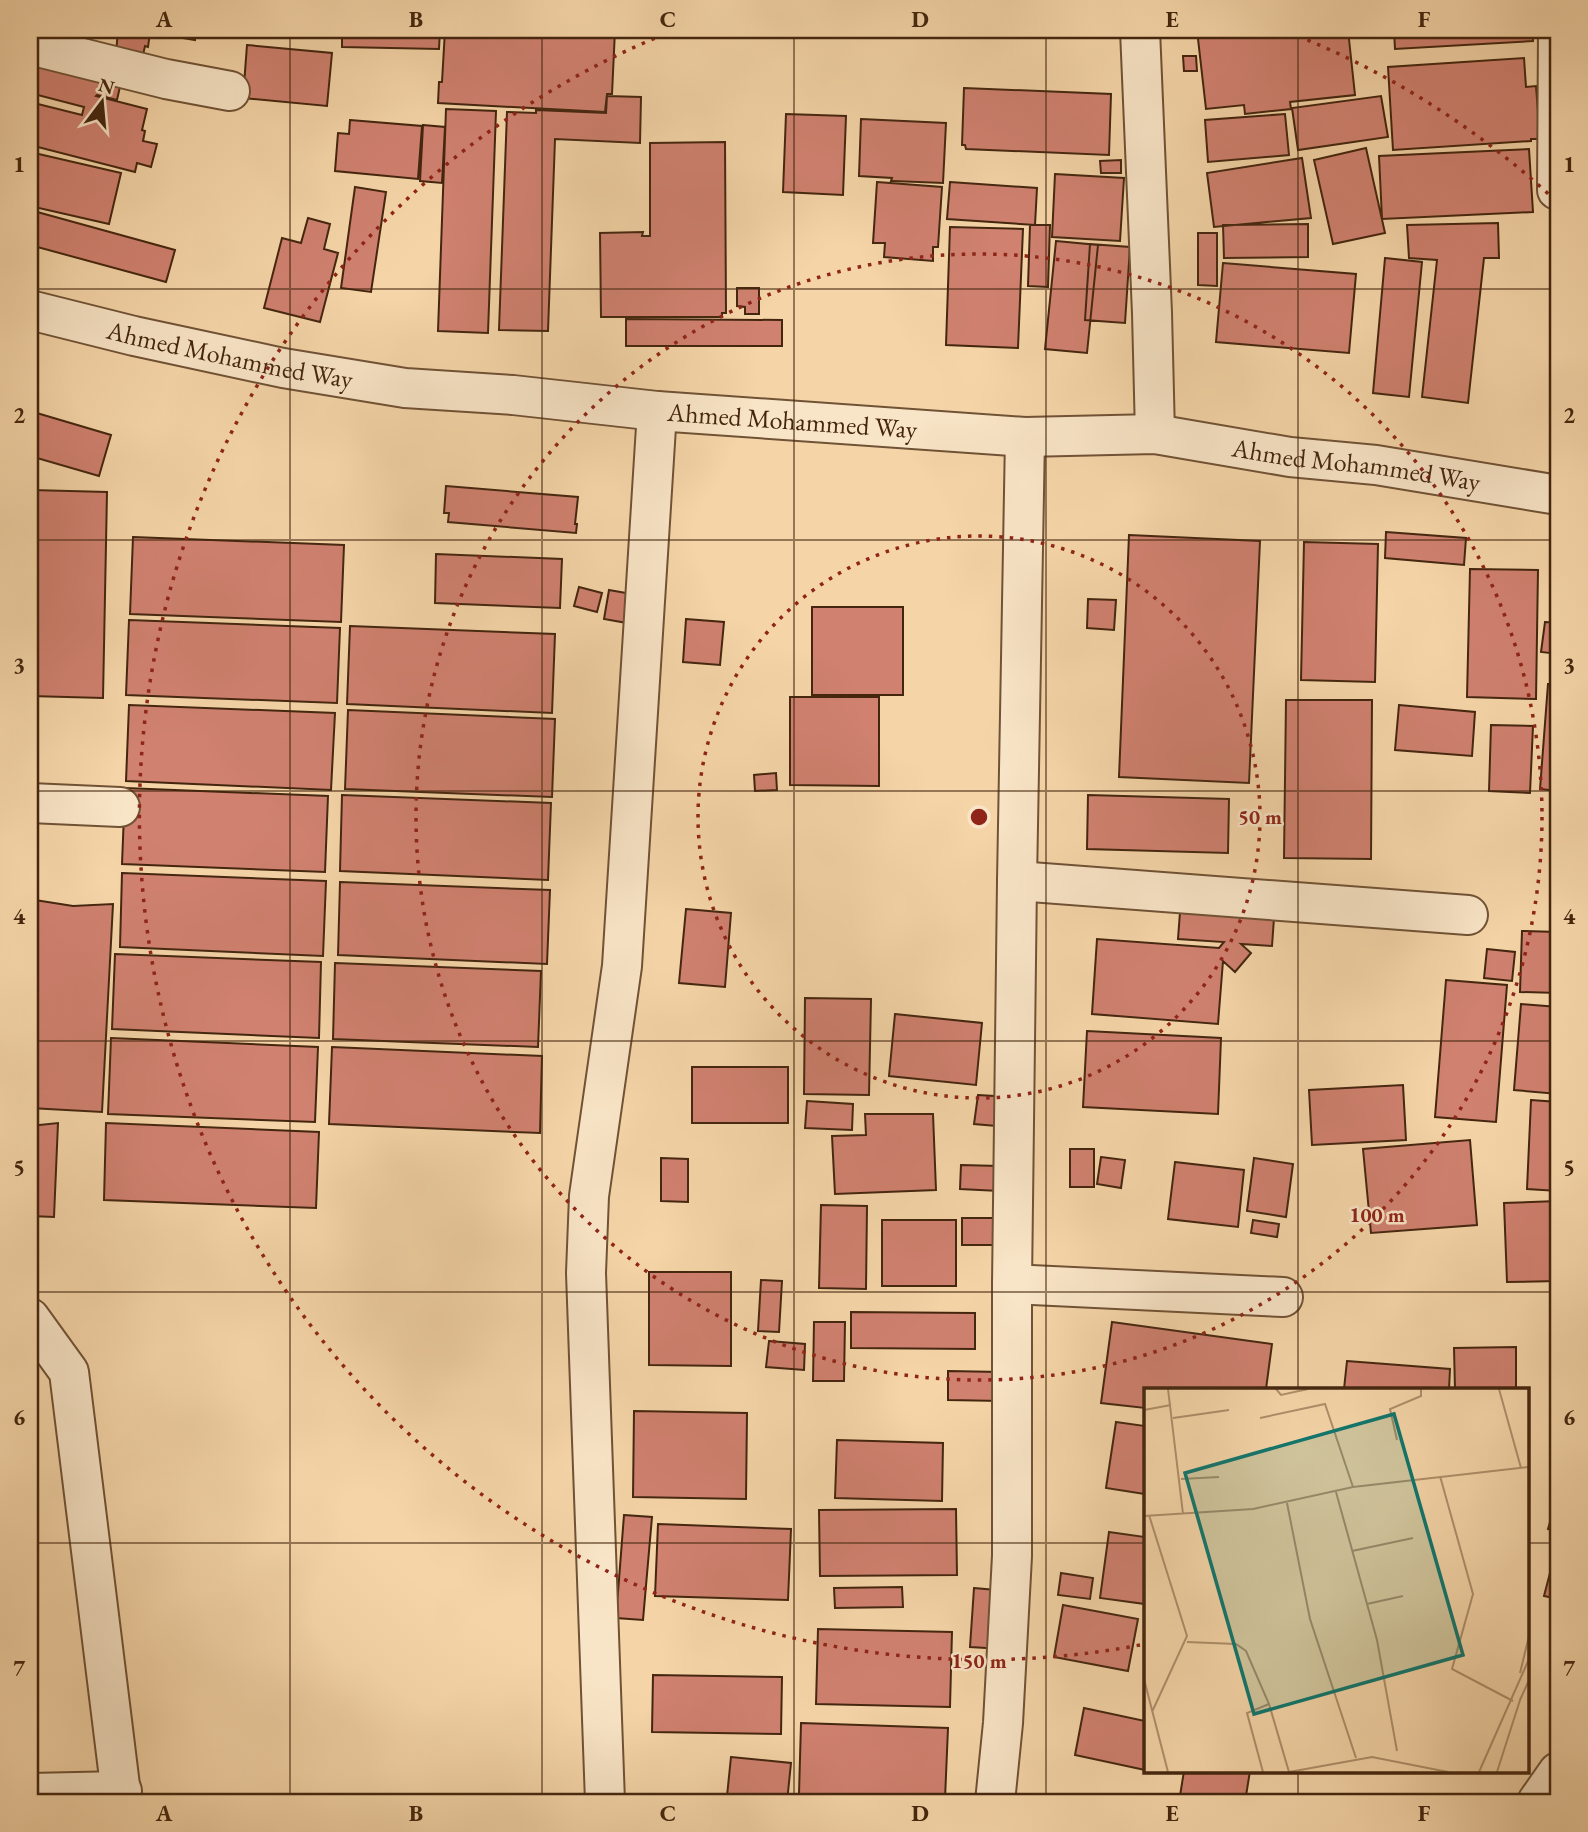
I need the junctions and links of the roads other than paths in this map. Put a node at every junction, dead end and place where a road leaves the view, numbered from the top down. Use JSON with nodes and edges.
{"nodes":[{"id":1,"x":1140,"y":30,"type":"edge"},
{"id":2,"x":1558,"y":30,"type":"edge"},
{"id":3,"x":30,"y":45,"type":"edge"},
{"id":4,"x":230,"y":90,"type":"dead end"},
{"id":5,"x":1558,"y":190,"type":"edge"},
{"id":6,"x":30,"y":310,"type":"edge"},
{"id":7,"x":657,"y":411,"type":"junction"},
{"id":8,"x":1155,"y":434,"type":"junction"},
{"id":9,"x":1026,"y":437,"type":"junction"},
{"id":10,"x":1558,"y":495,"type":"edge"},
{"id":11,"x":30,"y":803,"type":"edge"},
{"id":12,"x":120,"y":807,"type":"dead end"},
{"id":13,"x":1017,"y":881,"type":"junction"},
{"id":14,"x":1468,"y":915,"type":"dead end"},
{"id":15,"x":1012,"y":1284,"type":"junction"},
{"id":16,"x":1283,"y":1297,"type":"dead end"},
{"id":17,"x":30,"y":1318,"type":"edge"},
{"id":18,"x":1558,"y":1772,"type":"edge"},
{"id":19,"x":30,"y":1793,"type":"edge"},
{"id":20,"x":122,"y":1797,"type":"edge"},
{"id":21,"x":605,"y":1802,"type":"edge"},
{"id":22,"x":995,"y":1802,"type":"edge"},
{"id":23,"x":1537,"y":1802,"type":"edge"}],
"edges":[{"from":1,"to":8,"type":"street"},
{"from":2,"to":5,"type":"street"},
{"from":3,"to":4,"type":"street"},
{"from":6,"to":7,"type":"street","name":"Ahmed Mohammed Way"},
{"from":7,"to":9,"type":"street","name":"Ahmed Mohammed Way"},
{"from":7,"to":21,"type":"street"},
{"from":8,"to":9,"type":"street","name":"Ahmed Mohammed Way"},
{"from":8,"to":10,"type":"street","name":"Ahmed Mohammed Way"},
{"from":9,"to":13,"type":"street"},
{"from":11,"to":12,"type":"street"},
{"from":13,"to":14,"type":"street"},
{"from":13,"to":15,"type":"street"},
{"from":15,"to":16,"type":"street"},
{"from":15,"to":22,"type":"street"},
{"from":17,"to":20,"type":"street"},
{"from":18,"to":23,"type":"street"},
{"from":19,"to":20,"type":"street"}]}
